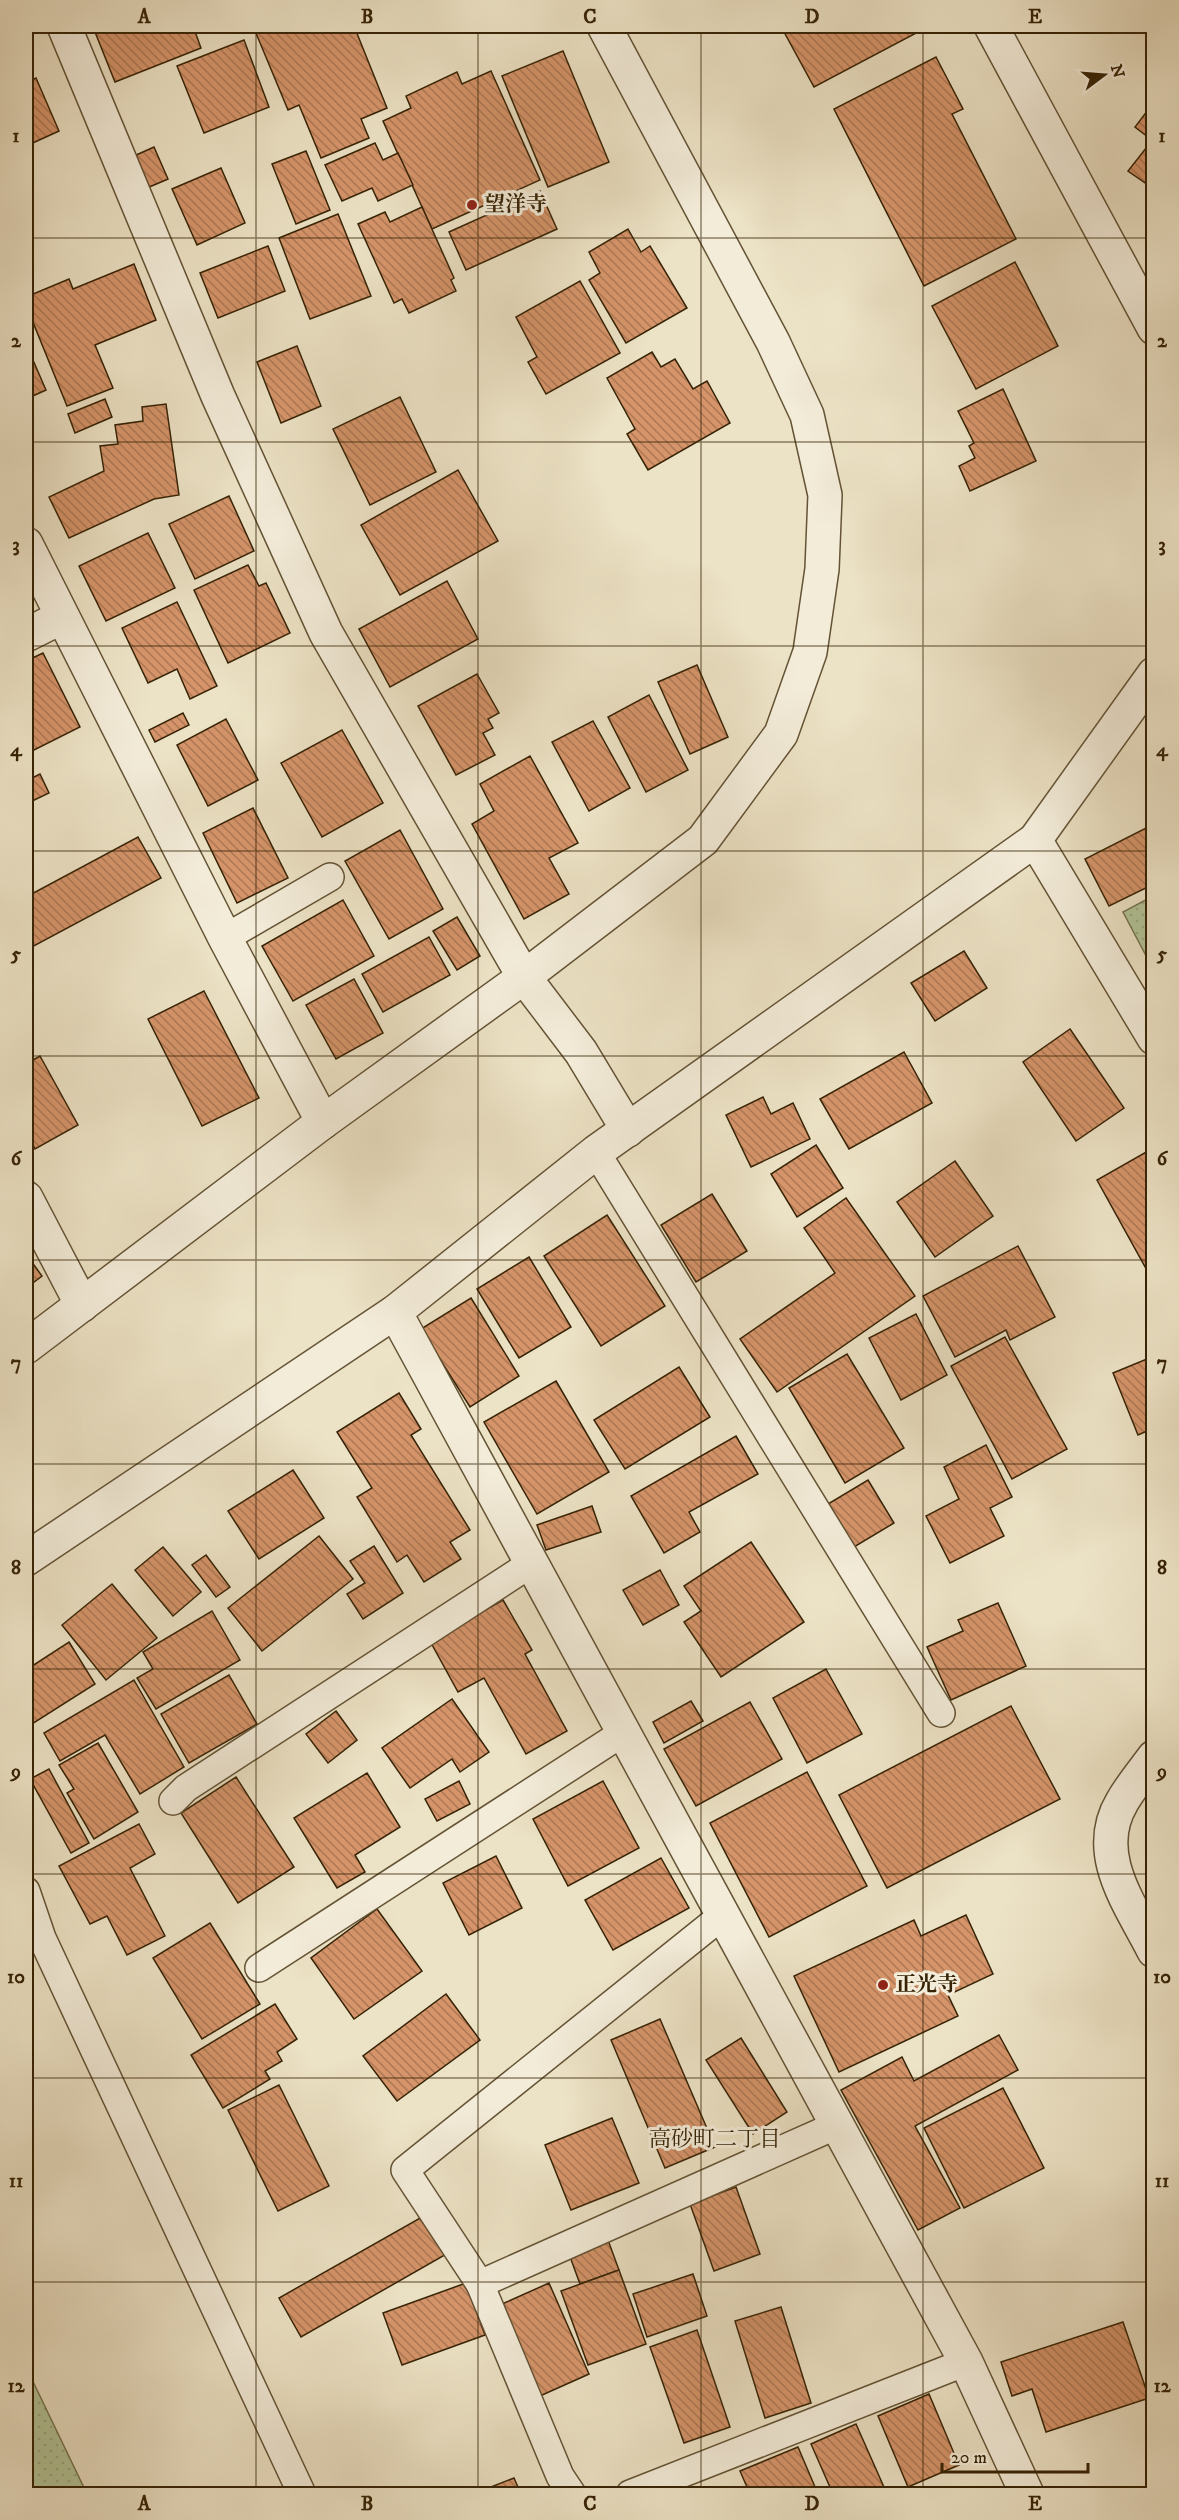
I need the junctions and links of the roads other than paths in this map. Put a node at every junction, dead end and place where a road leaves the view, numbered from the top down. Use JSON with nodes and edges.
{"nodes":[{"id":1,"x":64,"y":26,"type":"edge"},
{"id":2,"x":604,"y":26,"type":"edge"},
{"id":3,"x":991,"y":26,"type":"edge"},
{"id":4,"x":1154,"y":328,"type":"edge"},
{"id":5,"x":26,"y":544,"type":"edge"},
{"id":6,"x":62,"y":617,"type":"junction"},
{"id":7,"x":26,"y":635,"type":"edge"},
{"id":8,"x":1154,"y":674,"type":"edge"},
{"id":9,"x":1035,"y":840,"type":"junction"},
{"id":10,"x":330,"y":877,"type":"dead end"},
{"id":11,"x":225,"y":938,"type":"junction"},
{"id":12,"x":524,"y":977,"type":"junction"},
{"id":13,"x":1154,"y":1038,"type":"edge"},
{"id":14,"x":323,"y":1122,"type":"junction"},
{"id":15,"x":628,"y":1130,"type":"junction"},
{"id":16,"x":596,"y":1152,"type":"junction"},
{"id":17,"x":26,"y":1198,"type":"edge"},
{"id":18,"x":82,"y":1305,"type":"junction"},
{"id":19,"x":395,"y":1312,"type":"junction"},
{"id":20,"x":26,"y":1347,"type":"edge"},
{"id":21,"x":26,"y":1559,"type":"edge"},
{"id":22,"x":532,"y":1563,"type":"junction"},
{"id":23,"x":941,"y":1713,"type":"dead end"},
{"id":24,"x":624,"y":1732,"type":"junction"},
{"id":25,"x":1154,"y":1756,"type":"edge"},
{"id":26,"x":173,"y":1801,"type":"dead end"},
{"id":27,"x":26,"y":1892,"type":"edge"},
{"id":28,"x":723,"y":1915,"type":"junction"},
{"id":29,"x":1154,"y":1952,"type":"edge"},
{"id":30,"x":259,"y":1968,"type":"dead end"},
{"id":31,"x":837,"y":2125,"type":"junction"},
{"id":32,"x":480,"y":2284,"type":"junction"},
{"id":33,"x":966,"y":2362,"type":"junction"},
{"id":34,"x":1021,"y":2493,"type":"edge"},
{"id":35,"x":302,"y":2494,"type":"edge"},
{"id":36,"x":572,"y":2494,"type":"edge"},
{"id":37,"x":630,"y":2494,"type":"edge"}],
"edges":[{"from":1,"to":12,"type":"street"},
{"from":2,"to":12,"type":"street"},
{"from":3,"to":4,"type":"street"},
{"from":5,"to":6,"type":"street"},
{"from":6,"to":7,"type":"street"},
{"from":6,"to":11,"type":"street"},
{"from":8,"to":9,"type":"street"},
{"from":9,"to":13,"type":"street"},
{"from":9,"to":15,"type":"street"},
{"from":10,"to":11,"type":"lane"},
{"from":11,"to":14,"type":"street"},
{"from":12,"to":14,"type":"street"},
{"from":12,"to":15,"type":"street"},
{"from":14,"to":18,"type":"street"},
{"from":15,"to":16,"type":"street"},
{"from":16,"to":19,"type":"street"},
{"from":16,"to":23,"type":"lane"},
{"from":17,"to":18,"type":"street"},
{"from":18,"to":20,"type":"street"},
{"from":19,"to":21,"type":"street"},
{"from":19,"to":22,"type":"street"},
{"from":22,"to":24,"type":"street"},
{"from":22,"to":26,"type":"lane"},
{"from":24,"to":28,"type":"street"},
{"from":24,"to":30,"type":"lane"},
{"from":25,"to":29,"type":"street"},
{"from":27,"to":35,"type":"lane"},
{"from":28,"to":31,"type":"street"},
{"from":28,"to":32,"type":"lane"},
{"from":31,"to":32,"type":"lane"},
{"from":31,"to":33,"type":"street"},
{"from":32,"to":36,"type":"lane"},
{"from":33,"to":34,"type":"street"},
{"from":33,"to":37,"type":"lane"}]}
